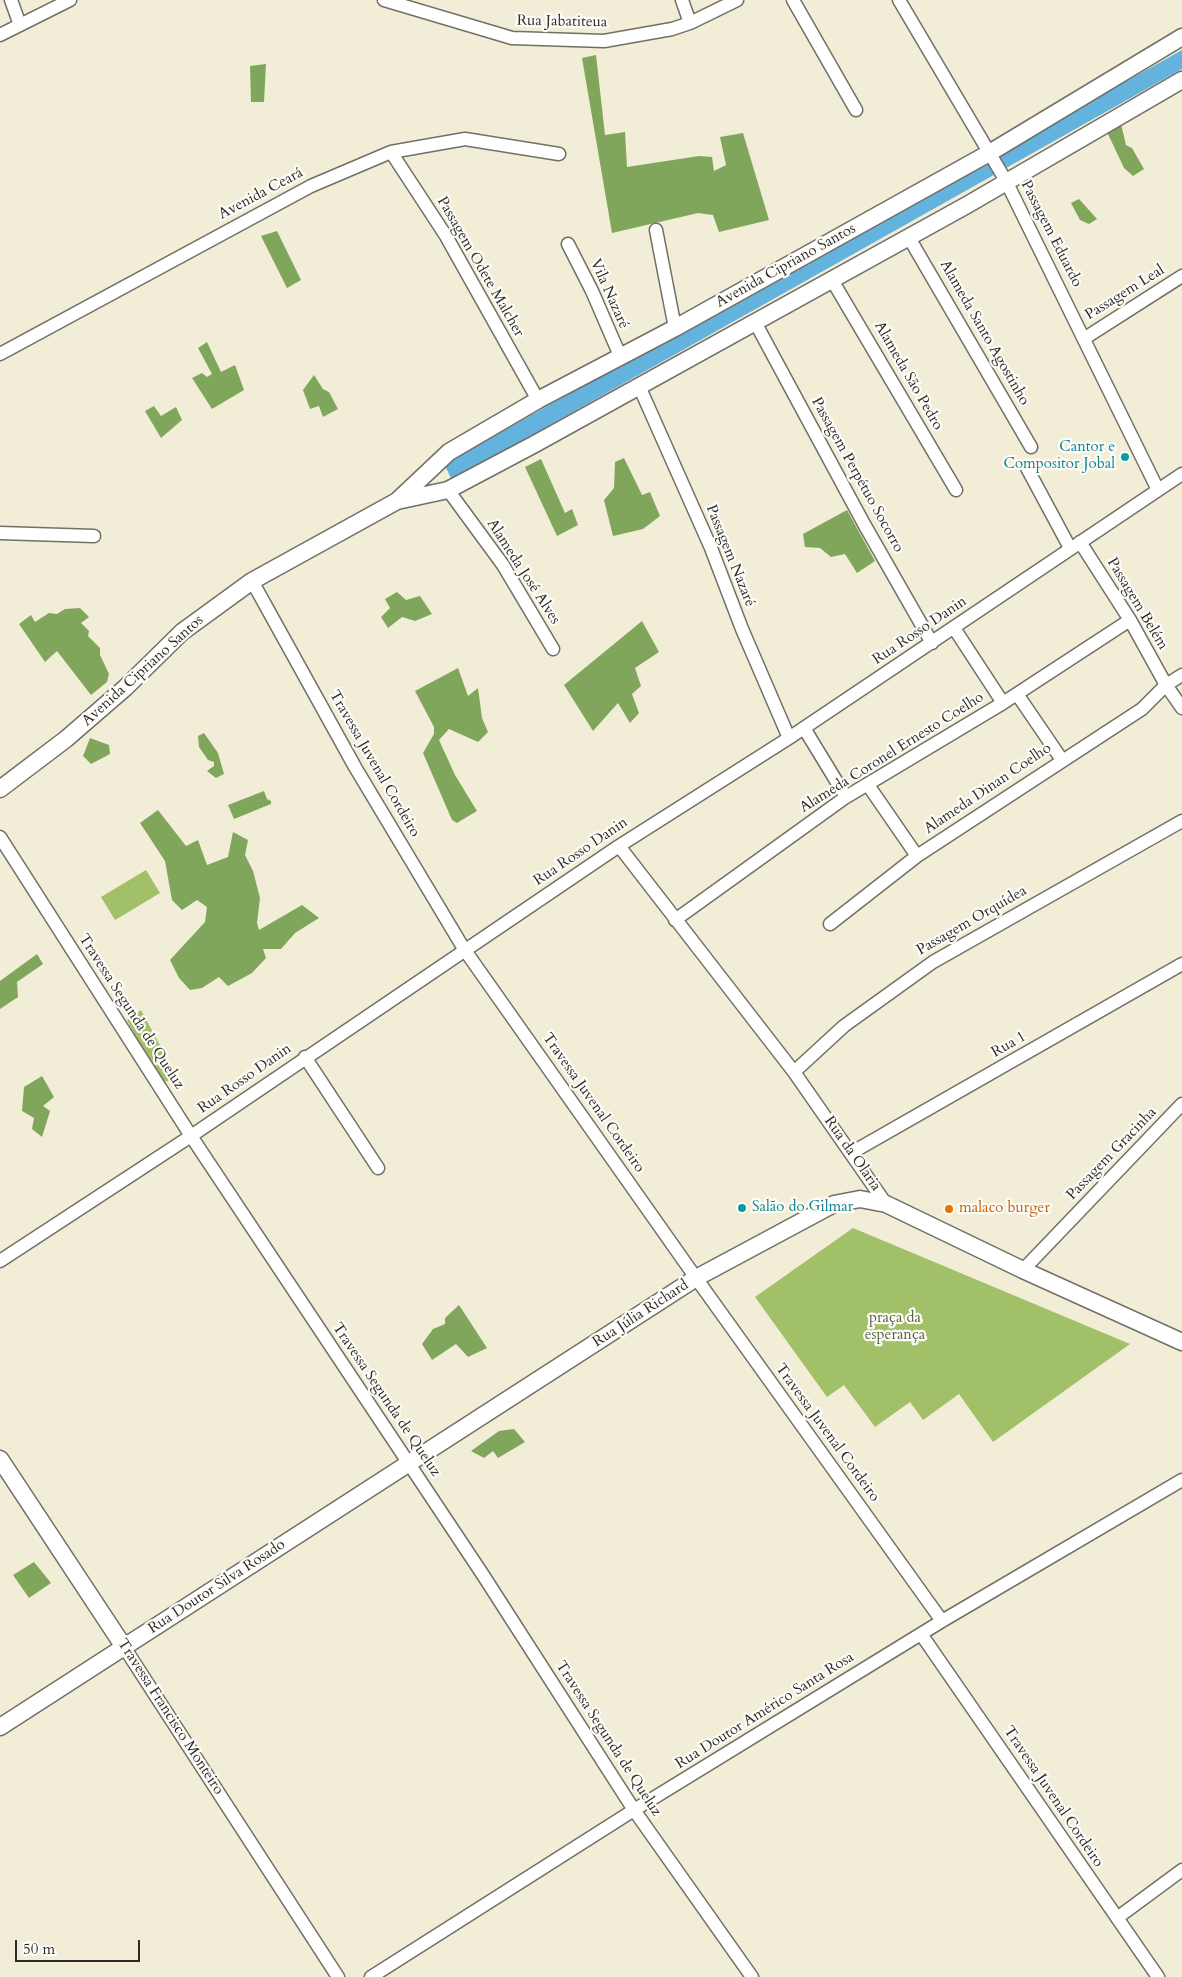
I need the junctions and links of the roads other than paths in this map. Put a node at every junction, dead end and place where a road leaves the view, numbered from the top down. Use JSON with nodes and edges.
{"nodes":[{"id":1,"x":11,"y":0,"type":"edge"},
{"id":2,"x":70,"y":0,"type":"edge"},
{"id":3,"x":384,"y":0,"type":"edge"},
{"id":4,"x":682,"y":0,"type":"edge"},
{"id":5,"x":737,"y":0,"type":"edge"},
{"id":6,"x":793,"y":0,"type":"edge"},
{"id":7,"x":899,"y":0,"type":"edge"},
{"id":8,"x":690,"y":23,"type":"junction"},
{"id":9,"x":20,"y":25,"type":"junction"},
{"id":10,"x":0,"y":36,"type":"edge"},
{"id":11,"x":1182,"y":37,"type":"edge"},
{"id":12,"x":1182,"y":80,"type":"edge"},
{"id":13,"x":856,"y":110,"type":"dead end"},
{"id":14,"x":391,"y":152,"type":"junction"},
{"id":15,"x":991,"y":152,"type":"junction"},
{"id":16,"x":559,"y":154,"type":"dead end"},
{"id":17,"x":1006,"y":181,"type":"junction"},
{"id":18,"x":656,"y":230,"type":"dead end"},
{"id":19,"x":908,"y":236,"type":"junction"},
{"id":20,"x":568,"y":244,"type":"dead end"},
{"id":21,"x":1182,"y":276,"type":"edge"},
{"id":22,"x":832,"y":280,"type":"junction"},
{"id":23,"x":755,"y":322,"type":"junction"},
{"id":24,"x":675,"y":328,"type":"junction"},
{"id":25,"x":1085,"y":338,"type":"junction"},
{"id":26,"x":0,"y":354,"type":"edge"},
{"id":27,"x":621,"y":358,"type":"junction"},
{"id":28,"x":639,"y":386,"type":"junction"},
{"id":29,"x":538,"y":400,"type":"junction"},
{"id":30,"x":1031,"y":447,"type":"dead end"},
{"id":31,"x":1027,"y":468,"type":"dead end"},
{"id":32,"x":1182,"y":474,"type":"edge"},
{"id":33,"x":448,"y":490,"type":"junction"},
{"id":34,"x":956,"y":490,"type":"dead end"},
{"id":35,"x":1158,"y":490,"type":"junction"},
{"id":36,"x":397,"y":501,"type":"junction"},
{"id":37,"x":0,"y":533,"type":"edge"},
{"id":38,"x":94,"y":536,"type":"dead end"},
{"id":39,"x":1075,"y":545,"type":"junction"},
{"id":40,"x":252,"y":582,"type":"junction"},
{"id":41,"x":1130,"y":620,"type":"junction"},
{"id":42,"x":954,"y":628,"type":"junction"},
{"id":43,"x":932,"y":643,"type":"junction"},
{"id":44,"x":553,"y":649,"type":"dead end"},
{"id":45,"x":1182,"y":675,"type":"edge"},
{"id":46,"x":1166,"y":685,"type":"junction"},
{"id":47,"x":1017,"y":694,"type":"junction"},
{"id":48,"x":1003,"y":703,"type":"junction"},
{"id":49,"x":1182,"y":708,"type":"edge"},
{"id":50,"x":804,"y":728,"type":"junction"},
{"id":51,"x":789,"y":738,"type":"junction"},
{"id":52,"x":1062,"y":760,"type":"junction"},
{"id":53,"x":868,"y":785,"type":"junction"},
{"id":54,"x":0,"y":789,"type":"edge"},
{"id":55,"x":846,"y":797,"type":"junction"},
{"id":56,"x":1182,"y":821,"type":"edge"},
{"id":57,"x":0,"y":837,"type":"edge"},
{"id":58,"x":619,"y":846,"type":"junction"},
{"id":59,"x":917,"y":856,"type":"junction"},
{"id":60,"x":675,"y":920,"type":"junction"},
{"id":61,"x":830,"y":924,"type":"dead end"},
{"id":62,"x":464,"y":949,"type":"junction"},
{"id":63,"x":1182,"y":964,"type":"edge"},
{"id":64,"x":306,"y":1057,"type":"junction"},
{"id":65,"x":794,"y":1072,"type":"junction"},
{"id":66,"x":1182,"y":1104,"type":"edge"},
{"id":67,"x":191,"y":1136,"type":"junction"},
{"id":68,"x":851,"y":1153,"type":"junction"},
{"id":69,"x":378,"y":1168,"type":"dead end"},
{"id":70,"x":886,"y":1204,"type":"junction"},
{"id":71,"x":0,"y":1261,"type":"edge"},
{"id":72,"x":1023,"y":1270,"type":"junction"},
{"id":73,"x":696,"y":1278,"type":"junction"},
{"id":74,"x":1182,"y":1342,"type":"edge"},
{"id":75,"x":0,"y":1459,"type":"edge"},
{"id":76,"x":410,"y":1464,"type":"junction"},
{"id":77,"x":1182,"y":1480,"type":"edge"},
{"id":78,"x":942,"y":1621,"type":"junction"},
{"id":79,"x":921,"y":1634,"type":"junction"},
{"id":80,"x":124,"y":1647,"type":"junction"},
{"id":81,"x":0,"y":1727,"type":"edge"},
{"id":82,"x":634,"y":1810,"type":"junction"},
{"id":83,"x":1182,"y":1870,"type":"edge"},
{"id":84,"x":1116,"y":1918,"type":"junction"},
{"id":85,"x":338,"y":1977,"type":"edge"},
{"id":86,"x":371,"y":1977,"type":"edge"},
{"id":87,"x":752,"y":1977,"type":"edge"},
{"id":88,"x":1158,"y":1977,"type":"edge"}],
"edges":[{"from":1,"to":9,"type":"street"},
{"from":2,"to":9,"type":"street"},
{"from":3,"to":8,"type":"street","name":"Rua Jabatiteua"},
{"from":4,"to":8,"type":"street"},
{"from":5,"to":8,"type":"street","name":"Rua Jabatiteua"},
{"from":6,"to":13,"type":"street"},
{"from":7,"to":15,"type":"street","name":"Passagem Eduardo"},
{"from":9,"to":10,"type":"street"},
{"from":11,"to":15,"type":"street","name":"Avenida Cipriano Santos"},
{"from":12,"to":17,"type":"street","name":"Avenida Cipriano Santos"},
{"from":14,"to":16,"type":"street","name":"Avenida Ceará"},
{"from":14,"to":26,"type":"street","name":"Avenida Ceará"},
{"from":14,"to":29,"type":"street","name":"Passagem Odete Malcher"},
{"from":15,"to":17,"type":"street","name":"Passagem Eduardo"},
{"from":15,"to":24,"type":"street","name":"Avenida Cipriano Santos"},
{"from":17,"to":19,"type":"street","name":"Avenida Cipriano Santos"},
{"from":17,"to":25,"type":"street","name":"Passagem Eduardo"},
{"from":18,"to":24,"type":"street"},
{"from":19,"to":22,"type":"street","name":"Avenida Cipriano Santos"},
{"from":19,"to":30,"type":"street","name":"Alameda Santo Agostinho"},
{"from":20,"to":27,"type":"street","name":"Vila Nazaré"},
{"from":21,"to":25,"type":"street","name":"Passagem Leal"},
{"from":22,"to":23,"type":"street","name":"Avenida Cipriano Santos"},
{"from":22,"to":34,"type":"street","name":"Alameda São Pedro"},
{"from":23,"to":28,"type":"street","name":"Avenida Cipriano Santos"},
{"from":23,"to":43,"type":"street","name":"Passagem Perpétuo Socorro"},
{"from":24,"to":27,"type":"street","name":"Avenida Cipriano Santos"},
{"from":25,"to":35,"type":"street","name":"Passagem Eduardo"},
{"from":27,"to":29,"type":"street","name":"Avenida Cipriano Santos"},
{"from":28,"to":33,"type":"street","name":"Avenida Cipriano Santos"},
{"from":28,"to":51,"type":"street","name":"Passagem Nazaré"},
{"from":29,"to":36,"type":"street","name":"Avenida Cipriano Santos"},
{"from":31,"to":39,"type":"street","name":"Passagem Belém"},
{"from":32,"to":35,"type":"street","name":"Rua Rosso Danin"},
{"from":33,"to":36,"type":"street","name":"Avenida Cipriano Santos"},
{"from":33,"to":44,"type":"street","name":"Alameda José Alves"},
{"from":35,"to":39,"type":"street","name":"Rua Rosso Danin"},
{"from":36,"to":40,"type":"street","name":"Avenida Cipriano Santos"},
{"from":37,"to":38,"type":"street"},
{"from":39,"to":41,"type":"street","name":"Passagem Belém"},
{"from":39,"to":42,"type":"street","name":"Rua Rosso Danin"},
{"from":40,"to":54,"type":"street","name":"Avenida Cipriano Santos"},
{"from":40,"to":62,"type":"street","name":"Travessa Juvenal Cordeiro"},
{"from":41,"to":46,"type":"street","name":"Passagem Belém"},
{"from":41,"to":47,"type":"street","name":"Alameda Coronel Ernesto Coelho"},
{"from":42,"to":43,"type":"street","name":"Rua Rosso Danin"},
{"from":42,"to":48,"type":"street"},
{"from":43,"to":50,"type":"street","name":"Rua Rosso Danin"},
{"from":45,"to":46,"type":"street","name":"Alameda Dinan Coelho"},
{"from":46,"to":49,"type":"street","name":"Passagem Belém"},
{"from":46,"to":52,"type":"street","name":"Alameda Dinan Coelho"},
{"from":47,"to":48,"type":"street","name":"Alameda Coronel Ernesto Coelho"},
{"from":47,"to":52,"type":"street"},
{"from":48,"to":53,"type":"street","name":"Alameda Coronel Ernesto Coelho"},
{"from":50,"to":51,"type":"street","name":"Rua Rosso Danin"},
{"from":50,"to":55,"type":"street"},
{"from":51,"to":58,"type":"street","name":"Rua Rosso Danin"},
{"from":52,"to":59,"type":"street","name":"Alameda Dinan Coelho"},
{"from":53,"to":55,"type":"street","name":"Alameda Coronel Ernesto Coelho"},
{"from":53,"to":59,"type":"street"},
{"from":55,"to":60,"type":"street","name":"Alameda Coronel Ernesto Coelho"},
{"from":56,"to":65,"type":"street","name":"Passagem Orquídea"},
{"from":57,"to":67,"type":"street","name":"Travessa Segunda de Queluz"},
{"from":58,"to":60,"type":"street","name":"Rua da Olaria"},
{"from":58,"to":62,"type":"street","name":"Rua Rosso Danin"},
{"from":59,"to":61,"type":"street","name":"Alameda Dinan Coelho"},
{"from":60,"to":65,"type":"street","name":"Rua da Olaria"},
{"from":62,"to":64,"type":"street","name":"Rua Rosso Danin"},
{"from":62,"to":73,"type":"street","name":"Travessa Juvenal Cordeiro"},
{"from":63,"to":68,"type":"street","name":"Rua 1"},
{"from":64,"to":67,"type":"street","name":"Rua Rosso Danin"},
{"from":64,"to":69,"type":"street"},
{"from":65,"to":68,"type":"street","name":"Rua da Olaria"},
{"from":66,"to":72,"type":"street","name":"Passagem Gracinha"},
{"from":67,"to":71,"type":"street","name":"Rua Rosso Danin"},
{"from":67,"to":76,"type":"street","name":"Travessa Segunda de Queluz"},
{"from":68,"to":70,"type":"street","name":"Rua da Olaria"},
{"from":70,"to":72,"type":"street","name":"Rua da Olaria"},
{"from":70,"to":73,"type":"street","name":"Rua Júlia Richard"},
{"from":72,"to":74,"type":"street","name":"Rua da Olaria"},
{"from":73,"to":76,"type":"street","name":"Rua Júlia Richard"},
{"from":73,"to":78,"type":"street","name":"Travessa Juvenal Cordeiro"},
{"from":75,"to":80,"type":"street","name":"Travessa Francisco Monteiro"},
{"from":76,"to":80,"type":"street","name":"Rua Doutor Silva Rosado"},
{"from":76,"to":82,"type":"street","name":"Travessa Segunda de Queluz"},
{"from":77,"to":78,"type":"street","name":"Rua Doutor Américo Santa Rosa"},
{"from":78,"to":79,"type":"street","name":"Rua Doutor Américo Santa Rosa"},
{"from":79,"to":82,"type":"street","name":"Rua Doutor Américo Santa Rosa"},
{"from":79,"to":84,"type":"street","name":"Travessa Juvenal Cordeiro"},
{"from":80,"to":81,"type":"street","name":"Rua Doutor Silva Rosado"},
{"from":80,"to":85,"type":"street","name":"Travessa Francisco Monteiro"},
{"from":82,"to":86,"type":"street","name":"Rua Doutor Américo Santa Rosa"},
{"from":82,"to":87,"type":"street","name":"Travessa Segunda de Queluz"},
{"from":83,"to":84,"type":"street"},
{"from":84,"to":88,"type":"street","name":"Travessa Juvenal Cordeiro"}]}
